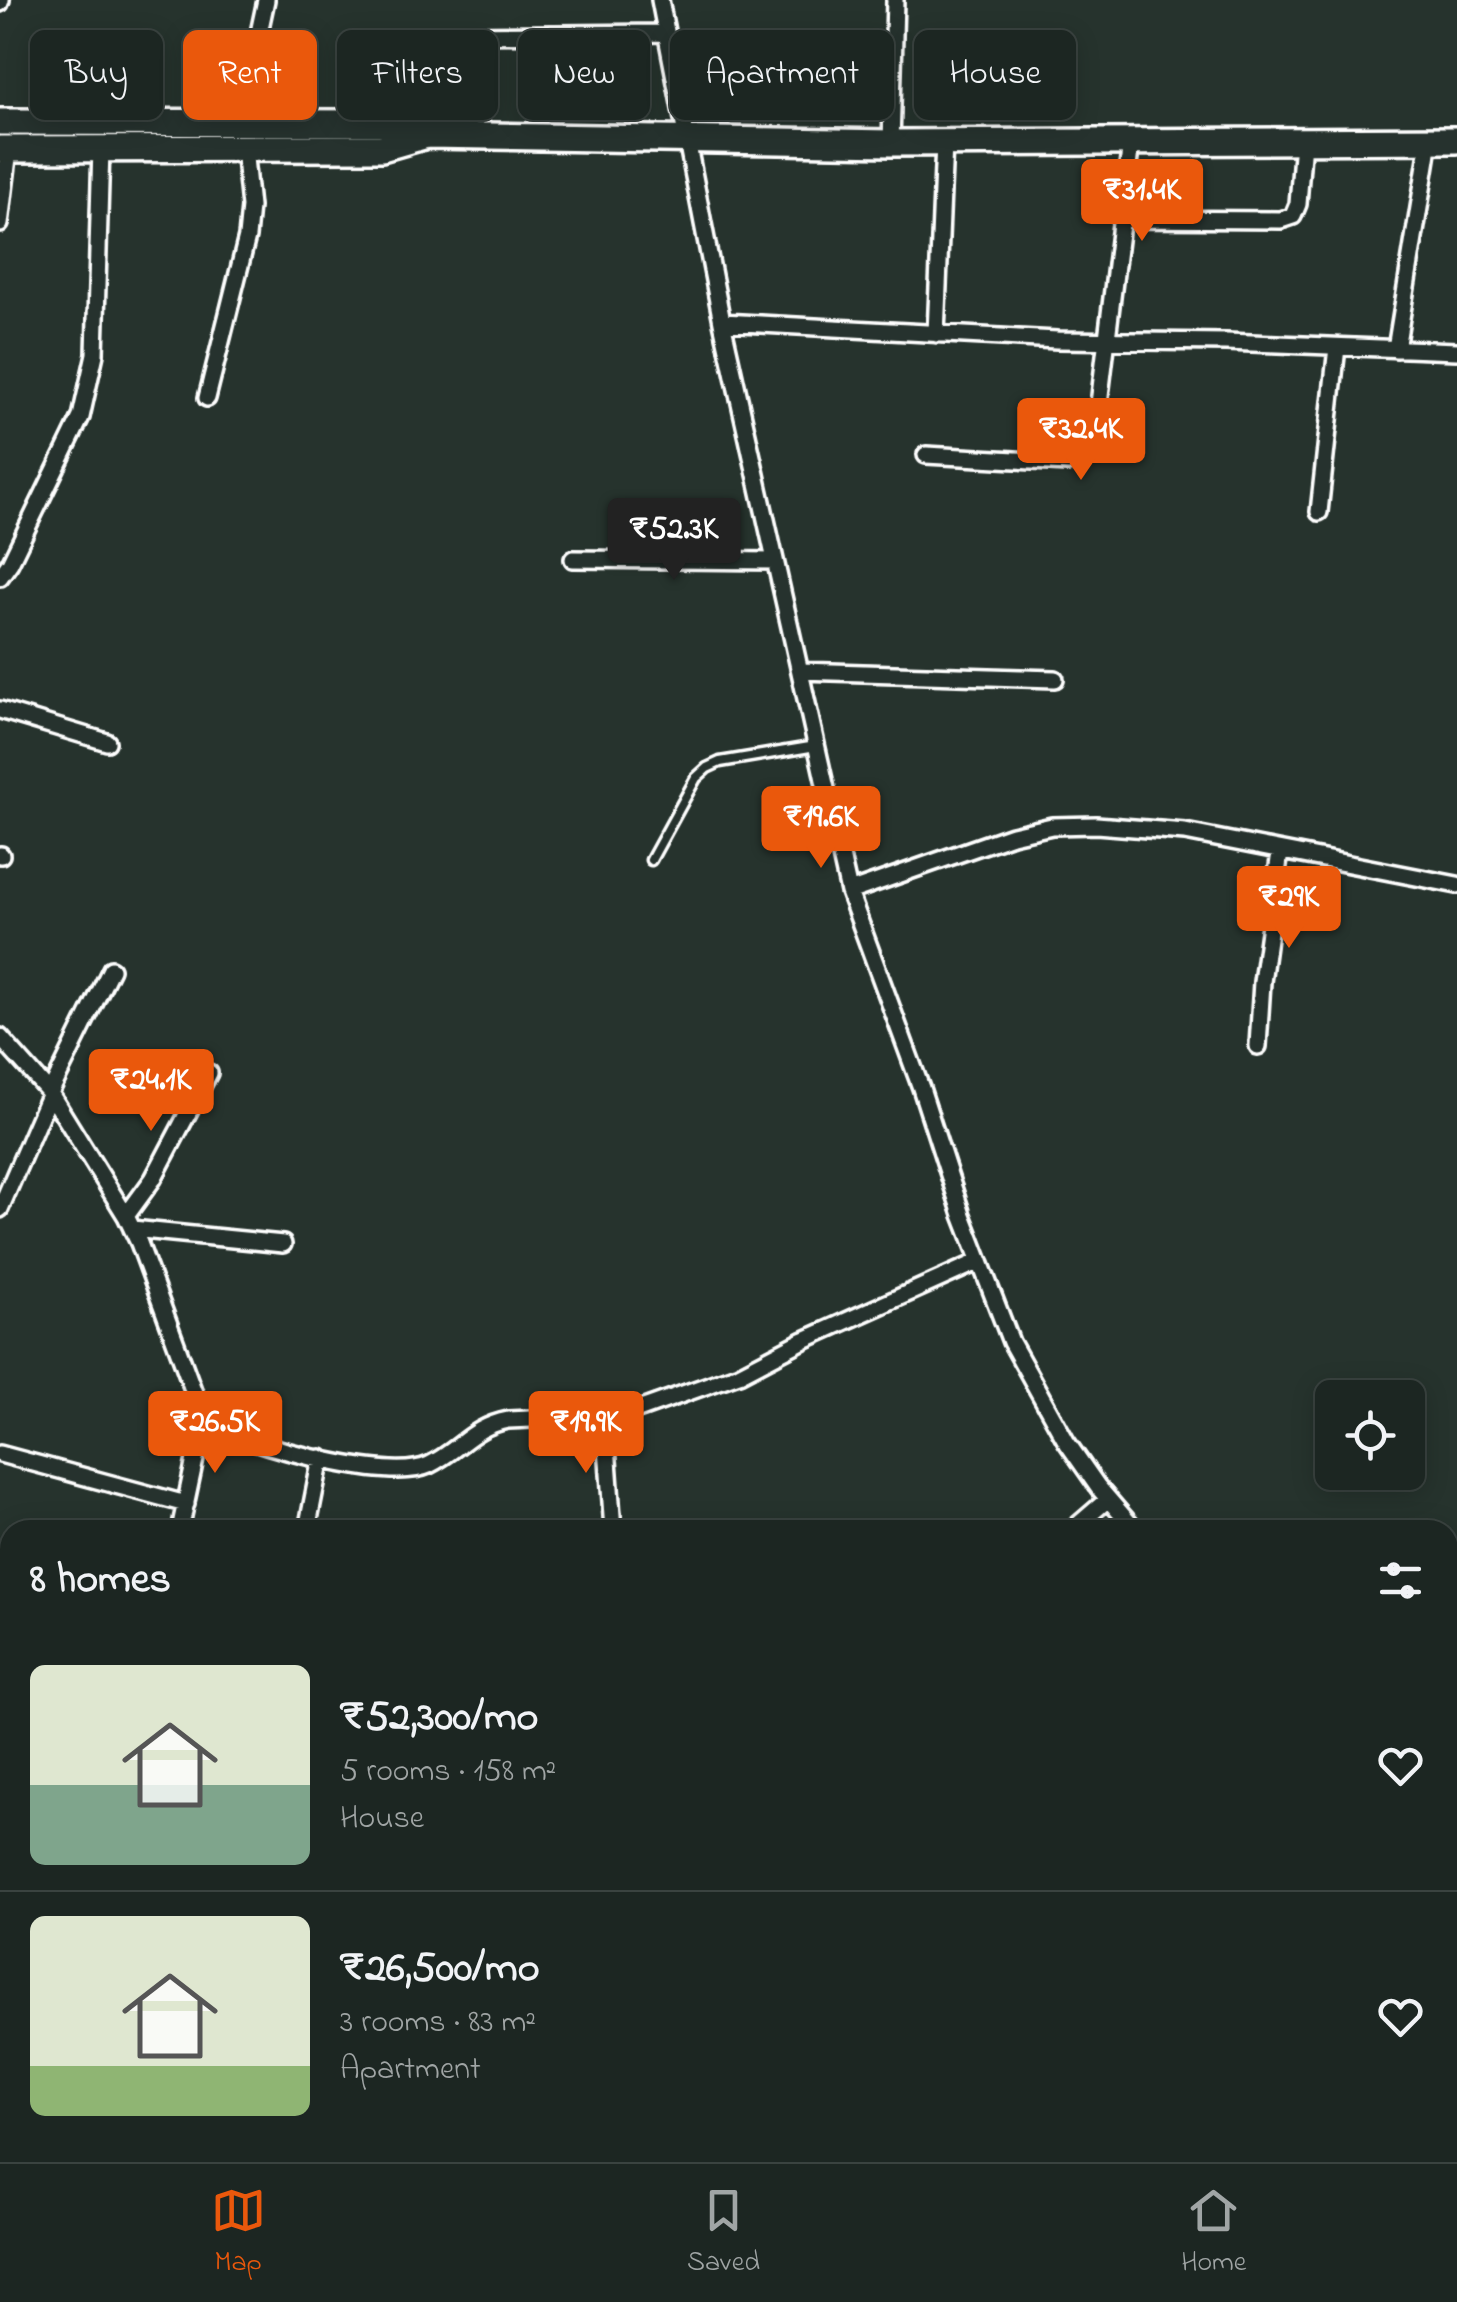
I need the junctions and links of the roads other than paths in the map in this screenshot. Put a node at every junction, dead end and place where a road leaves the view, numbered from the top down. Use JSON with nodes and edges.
{"nodes":[{"id":1,"x":266,"y":0,"type":"edge"},
{"id":2,"x":660,"y":0,"type":"edge"},
{"id":3,"x":894,"y":0,"type":"edge"},
{"id":4,"x":666,"y":33,"type":"junction"},
{"id":5,"x":498,"y":34,"type":"edge"},
{"id":6,"x":0,"y":122,"type":"edge"},
{"id":7,"x":240,"y":122,"type":"junction"},
{"id":8,"x":428,"y":135,"type":"junction"},
{"id":9,"x":1430,"y":140,"type":"junction"},
{"id":10,"x":1457,"y":140,"type":"edge"},
{"id":11,"x":687,"y":141,"type":"junction"},
{"id":12,"x":1303,"y":141,"type":"junction"},
{"id":13,"x":1131,"y":142,"type":"junction"},
{"id":14,"x":891,"y":143,"type":"junction"},
{"id":15,"x":944,"y":143,"type":"junction"},
{"id":16,"x":101,"y":148,"type":"junction"},
{"id":17,"x":244,"y":148,"type":"junction"},
{"id":18,"x":5,"y":149,"type":"edge"},
{"id":19,"x":1122,"y":219,"type":"junction"},
{"id":20,"x":0,"y":224,"type":"edge"},
{"id":21,"x":722,"y":322,"type":"junction"},
{"id":22,"x":936,"y":334,"type":"junction"},
{"id":23,"x":1108,"y":340,"type":"junction"},
{"id":24,"x":1337,"y":347,"type":"junction"},
{"id":25,"x":1396,"y":349,"type":"junction"},
{"id":26,"x":1457,"y":351,"type":"edge"},
{"id":27,"x":207,"y":398,"type":"dead end"},
{"id":28,"x":926,"y":454,"type":"dead end"},
{"id":29,"x":1319,"y":512,"type":"dead end"},
{"id":30,"x":573,"y":560,"type":"dead end"},
{"id":31,"x":775,"y":562,"type":"junction"},
{"id":32,"x":0,"y":577,"type":"edge"},
{"id":33,"x":800,"y":671,"type":"junction"},
{"id":34,"x":1055,"y":679,"type":"dead end"},
{"id":35,"x":0,"y":710,"type":"edge"},
{"id":36,"x":107,"y":742,"type":"dead end"},
{"id":37,"x":816,"y":746,"type":"junction"},
{"id":38,"x":1280,"y":852,"type":"junction"},
{"id":39,"x":650,"y":860,"type":"dead end"},
{"id":40,"x":1457,"y":885,"type":"edge"},
{"id":41,"x":848,"y":892,"type":"junction"},
{"id":42,"x":110,"y":968,"type":"dead end"},
{"id":43,"x":0,"y":1037,"type":"edge"},
{"id":44,"x":1258,"y":1046,"type":"dead end"},
{"id":45,"x":209,"y":1073,"type":"dead end"},
{"id":46,"x":50,"y":1093,"type":"junction"},
{"id":47,"x":0,"y":1209,"type":"edge"},
{"id":48,"x":129,"y":1222,"type":"junction"},
{"id":49,"x":283,"y":1244,"type":"dead end"},
{"id":50,"x":980,"y":1261,"type":"junction"},
{"id":51,"x":205,"y":1412,"type":"junction"},
{"id":52,"x":605,"y":1418,"type":"junction"},
{"id":53,"x":0,"y":1454,"type":"edge"},
{"id":54,"x":320,"y":1458,"type":"junction"},
{"id":55,"x":1108,"y":1499,"type":"junction"},
{"id":56,"x":186,"y":1504,"type":"junction"},
{"id":57,"x":182,"y":1520,"type":"edge"},
{"id":58,"x":309,"y":1520,"type":"edge"},
{"id":59,"x":612,"y":1520,"type":"edge"},
{"id":60,"x":1084,"y":1520,"type":"edge"},
{"id":61,"x":1126,"y":1520,"type":"edge"}],
"edges":[{"from":1,"to":7,"type":"street"},
{"from":2,"to":4,"type":"street"},
{"from":3,"to":14,"type":"street"},
{"from":4,"to":5,"type":"street"},
{"from":4,"to":11,"type":"street"},
{"from":6,"to":7,"type":"main road"},
{"from":7,"to":8,"type":"main road"},
{"from":8,"to":11,"type":"main road"},
{"from":8,"to":17,"type":"main road"},
{"from":9,"to":10,"type":"main road"},
{"from":9,"to":12,"type":"main road"},
{"from":9,"to":25,"type":"street"},
{"from":11,"to":14,"type":"main road"},
{"from":11,"to":21,"type":"street"},
{"from":12,"to":13,"type":"main road"},
{"from":12,"to":19,"type":"street"},
{"from":13,"to":15,"type":"main road"},
{"from":13,"to":19,"type":"street"},
{"from":14,"to":15,"type":"main road"},
{"from":15,"to":22,"type":"street"},
{"from":16,"to":17,"type":"main road"},
{"from":16,"to":18,"type":"main road"},
{"from":16,"to":32,"type":"street"},
{"from":17,"to":27,"type":"street"},
{"from":18,"to":20,"type":"street"},
{"from":19,"to":23,"type":"street"},
{"from":21,"to":22,"type":"street"},
{"from":21,"to":31,"type":"street"},
{"from":22,"to":23,"type":"street"},
{"from":23,"to":24,"type":"street"},
{"from":23,"to":28,"type":"street"},
{"from":24,"to":25,"type":"street"},
{"from":24,"to":29,"type":"street"},
{"from":25,"to":26,"type":"street"},
{"from":30,"to":31,"type":"street"},
{"from":31,"to":33,"type":"street"},
{"from":33,"to":34,"type":"street"},
{"from":33,"to":37,"type":"street"},
{"from":35,"to":36,"type":"street"},
{"from":37,"to":39,"type":"lane"},
{"from":37,"to":41,"type":"street"},
{"from":38,"to":40,"type":"street"},
{"from":38,"to":41,"type":"street"},
{"from":38,"to":44,"type":"street"},
{"from":41,"to":50,"type":"street"},
{"from":42,"to":46,"type":"street"},
{"from":43,"to":46,"type":"street"},
{"from":45,"to":48,"type":"street"},
{"from":46,"to":47,"type":"street"},
{"from":46,"to":48,"type":"street"},
{"from":48,"to":49,"type":"street"},
{"from":48,"to":51,"type":"street"},
{"from":50,"to":52,"type":"street"},
{"from":50,"to":55,"type":"street"},
{"from":51,"to":54,"type":"street"},
{"from":51,"to":56,"type":"street"},
{"from":52,"to":54,"type":"street"},
{"from":52,"to":59,"type":"street"},
{"from":53,"to":56,"type":"street"},
{"from":54,"to":58,"type":"street"},
{"from":55,"to":60,"type":"street"},
{"from":55,"to":61,"type":"street"},
{"from":56,"to":57,"type":"street"}]}
